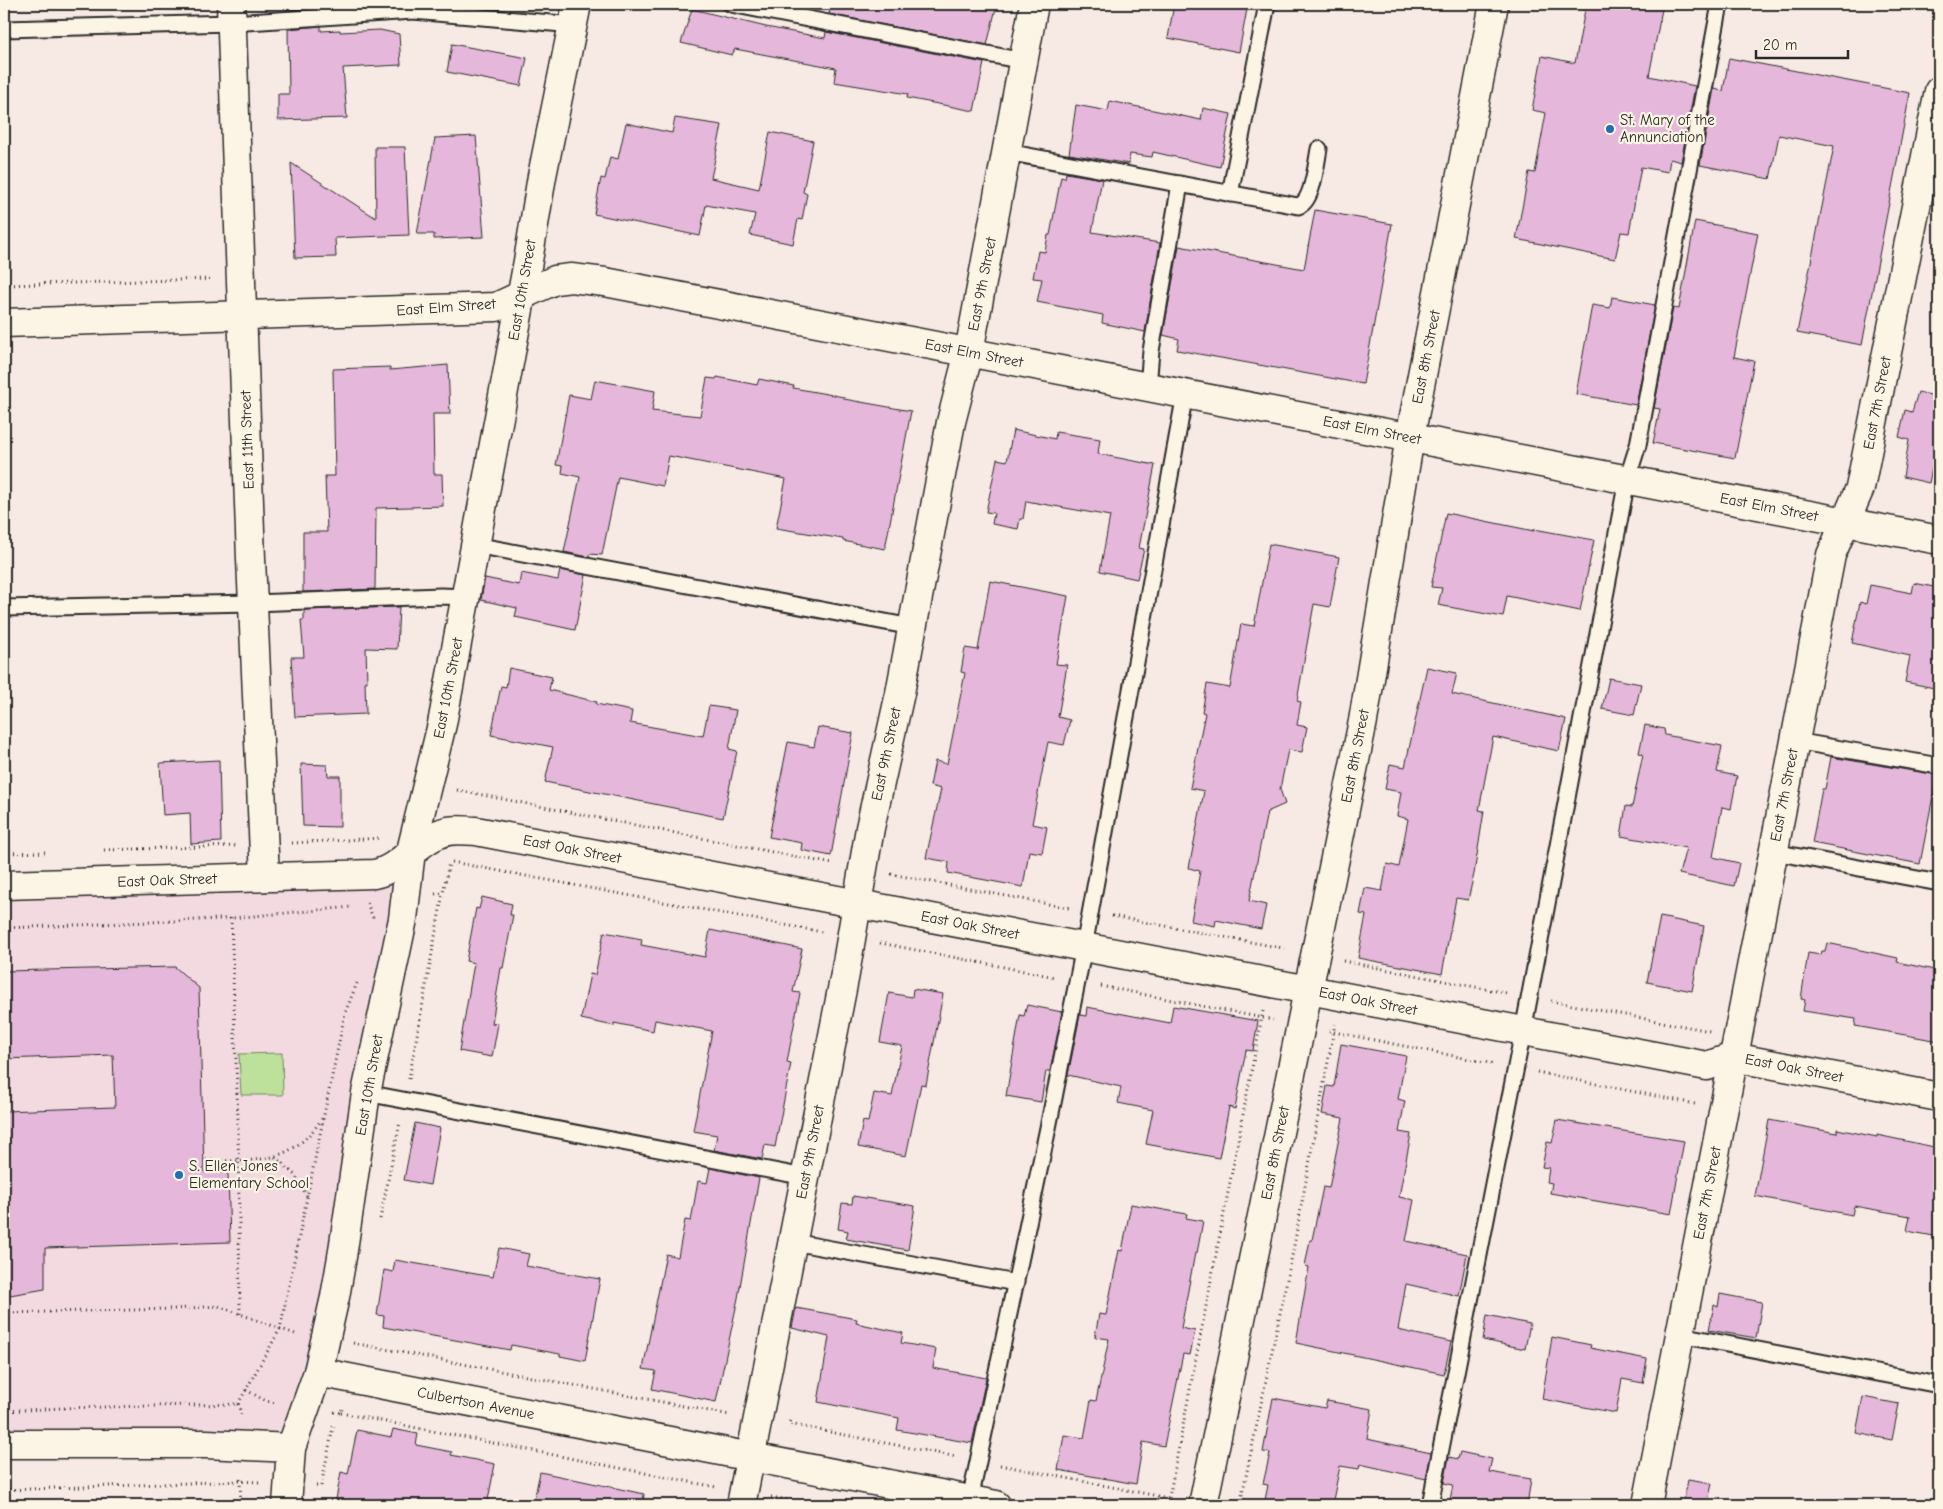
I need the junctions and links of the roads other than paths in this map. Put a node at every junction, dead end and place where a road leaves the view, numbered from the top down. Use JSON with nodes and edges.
{"nodes":[{"id":1,"x":731,"y":4,"type":"edge"},
{"id":2,"x":1034,"y":4,"type":"edge"},
{"id":3,"x":1267,"y":4,"type":"edge"},
{"id":4,"x":1494,"y":4,"type":"edge"},
{"id":5,"x":1720,"y":4,"type":"edge"},
{"id":6,"x":232,"y":13,"type":"edge"},
{"id":7,"x":575,"y":14,"type":"edge"},
{"id":8,"x":4,"y":29,"type":"edge"},
{"id":9,"x":1023,"y":62,"type":"junction"},
{"id":10,"x":1939,"y":91,"type":"edge"},
{"id":11,"x":1319,"y":149,"type":"dead end"},
{"id":12,"x":1006,"y":152,"type":"junction"},
{"id":13,"x":1180,"y":184,"type":"junction"},
{"id":14,"x":1230,"y":194,"type":"junction"},
{"id":15,"x":521,"y":294,"type":"junction"},
{"id":16,"x":242,"y":315,"type":"junction"},
{"id":17,"x":4,"y":323,"type":"edge"},
{"id":18,"x":969,"y":352,"type":"junction"},
{"id":19,"x":1148,"y":387,"type":"junction"},
{"id":20,"x":1185,"y":394,"type":"junction"},
{"id":21,"x":1410,"y":437,"type":"junction"},
{"id":22,"x":1627,"y":480,"type":"junction"},
{"id":23,"x":1845,"y":521,"type":"junction"},
{"id":24,"x":1939,"y":540,"type":"edge"},
{"id":25,"x":475,"y":545,"type":"junction"},
{"id":26,"x":466,"y":597,"type":"junction"},
{"id":27,"x":253,"y":603,"type":"junction"},
{"id":28,"x":4,"y":608,"type":"edge"},
{"id":29,"x":912,"y":627,"type":"junction"},
{"id":30,"x":1794,"y":742,"type":"junction"},
{"id":31,"x":1939,"y":766,"type":"edge"},
{"id":32,"x":411,"y":851,"type":"junction"},
{"id":33,"x":1774,"y":852,"type":"junction"},
{"id":34,"x":265,"y":877,"type":"junction"},
{"id":35,"x":1939,"y":883,"type":"edge"},
{"id":36,"x":4,"y":885,"type":"edge"},
{"id":37,"x":858,"y":904,"type":"junction"},
{"id":38,"x":1084,"y":947,"type":"junction"},
{"id":39,"x":1308,"y":990,"type":"junction"},
{"id":40,"x":1523,"y":1031,"type":"junction"},
{"id":41,"x":1735,"y":1046,"type":"junction"},
{"id":42,"x":366,"y":1094,"type":"junction"},
{"id":43,"x":1939,"y":1097,"type":"edge"},
{"id":44,"x":805,"y":1177,"type":"junction"},
{"id":45,"x":793,"y":1242,"type":"junction"},
{"id":46,"x":1016,"y":1283,"type":"junction"},
{"id":47,"x":1680,"y":1335,"type":"junction"},
{"id":48,"x":318,"y":1372,"type":"junction"},
{"id":49,"x":1939,"y":1385,"type":"edge"},
{"id":50,"x":4,"y":1444,"type":"edge"},
{"id":51,"x":291,"y":1448,"type":"junction"},
{"id":52,"x":750,"y":1457,"type":"junction"},
{"id":53,"x":742,"y":1499,"type":"edge"},
{"id":54,"x":983,"y":1503,"type":"edge"},
{"id":55,"x":286,"y":1505,"type":"edge"},
{"id":56,"x":1203,"y":1505,"type":"edge"},
{"id":57,"x":1430,"y":1505,"type":"edge"},
{"id":58,"x":1647,"y":1505,"type":"edge"}],
"edges":[{"from":1,"to":9,"type":"lane"},
{"from":2,"to":9,"type":"street","name":"East 9th Street"},
{"from":3,"to":14,"type":"lane"},
{"from":4,"to":21,"type":"street","name":"East 8th Street"},
{"from":5,"to":22,"type":"lane"},
{"from":6,"to":7,"type":"lane"},
{"from":6,"to":8,"type":"lane"},
{"from":6,"to":16,"type":"street","name":"East 11th Street"},
{"from":7,"to":15,"type":"street","name":"East 10th Street"},
{"from":9,"to":12,"type":"street","name":"East 9th Street"},
{"from":10,"to":23,"type":"street","name":"East 7th Street"},
{"from":11,"to":14,"type":"lane"},
{"from":12,"to":13,"type":"lane"},
{"from":12,"to":18,"type":"street","name":"East 9th Street"},
{"from":13,"to":14,"type":"lane"},
{"from":13,"to":19,"type":"lane"},
{"from":15,"to":16,"type":"street","name":"East Elm Street"},
{"from":15,"to":18,"type":"street","name":"East Elm Street"},
{"from":15,"to":25,"type":"street","name":"East 10th Street"},
{"from":16,"to":17,"type":"street","name":"East Elm Street"},
{"from":16,"to":27,"type":"street","name":"East 11th Street"},
{"from":18,"to":19,"type":"street","name":"East Elm Street"},
{"from":18,"to":29,"type":"street","name":"East 9th Street"},
{"from":19,"to":20,"type":"street","name":"East Elm Street"},
{"from":20,"to":21,"type":"street","name":"East Elm Street"},
{"from":20,"to":38,"type":"lane"},
{"from":21,"to":22,"type":"street","name":"East Elm Street"},
{"from":21,"to":39,"type":"street","name":"East 8th Street"},
{"from":22,"to":23,"type":"street","name":"East Elm Street"},
{"from":22,"to":40,"type":"lane"},
{"from":23,"to":24,"type":"street","name":"East Elm Street"},
{"from":23,"to":30,"type":"street","name":"East 7th Street"},
{"from":25,"to":26,"type":"street","name":"East 10th Street"},
{"from":25,"to":29,"type":"lane"},
{"from":26,"to":27,"type":"lane"},
{"from":26,"to":32,"type":"street","name":"East 10th Street"},
{"from":27,"to":28,"type":"lane"},
{"from":27,"to":34,"type":"street","name":"East 11th Street"},
{"from":29,"to":37,"type":"street","name":"East 9th Street"},
{"from":30,"to":31,"type":"lane"},
{"from":30,"to":33,"type":"street","name":"East 7th Street"},
{"from":32,"to":34,"type":"street","name":"East Oak Street"},
{"from":32,"to":37,"type":"street","name":"East Oak Street"},
{"from":32,"to":42,"type":"street","name":"East 10th Street"},
{"from":33,"to":35,"type":"lane"},
{"from":33,"to":41,"type":"street","name":"East 7th Street"},
{"from":34,"to":36,"type":"street","name":"East Oak Street"},
{"from":37,"to":38,"type":"street","name":"East Oak Street"},
{"from":37,"to":44,"type":"street","name":"East 9th Street"},
{"from":38,"to":39,"type":"street","name":"East Oak Street"},
{"from":38,"to":46,"type":"lane"},
{"from":39,"to":40,"type":"street","name":"East Oak Street"},
{"from":39,"to":56,"type":"street","name":"East 8th Street"},
{"from":40,"to":41,"type":"street","name":"East Oak Street"},
{"from":40,"to":57,"type":"lane"},
{"from":41,"to":43,"type":"street","name":"East Oak Street"},
{"from":41,"to":47,"type":"street","name":"East 7th Street"},
{"from":42,"to":44,"type":"lane"},
{"from":42,"to":48,"type":"street","name":"East 10th Street"},
{"from":44,"to":45,"type":"street","name":"East 9th Street"},
{"from":45,"to":46,"type":"lane"},
{"from":45,"to":52,"type":"street","name":"East 9th Street"},
{"from":46,"to":54,"type":"lane"},
{"from":47,"to":49,"type":"lane"},
{"from":47,"to":58,"type":"street","name":"East 7th Street"},
{"from":48,"to":51,"type":"street"},
{"from":48,"to":52,"type":"street","name":"Culbertson Avenue"},
{"from":50,"to":51,"type":"street"},
{"from":51,"to":55,"type":"street"},
{"from":52,"to":53,"type":"street","name":"East 9th Street"},
{"from":52,"to":54,"type":"street","name":"Culbertson Avenue"}]}
